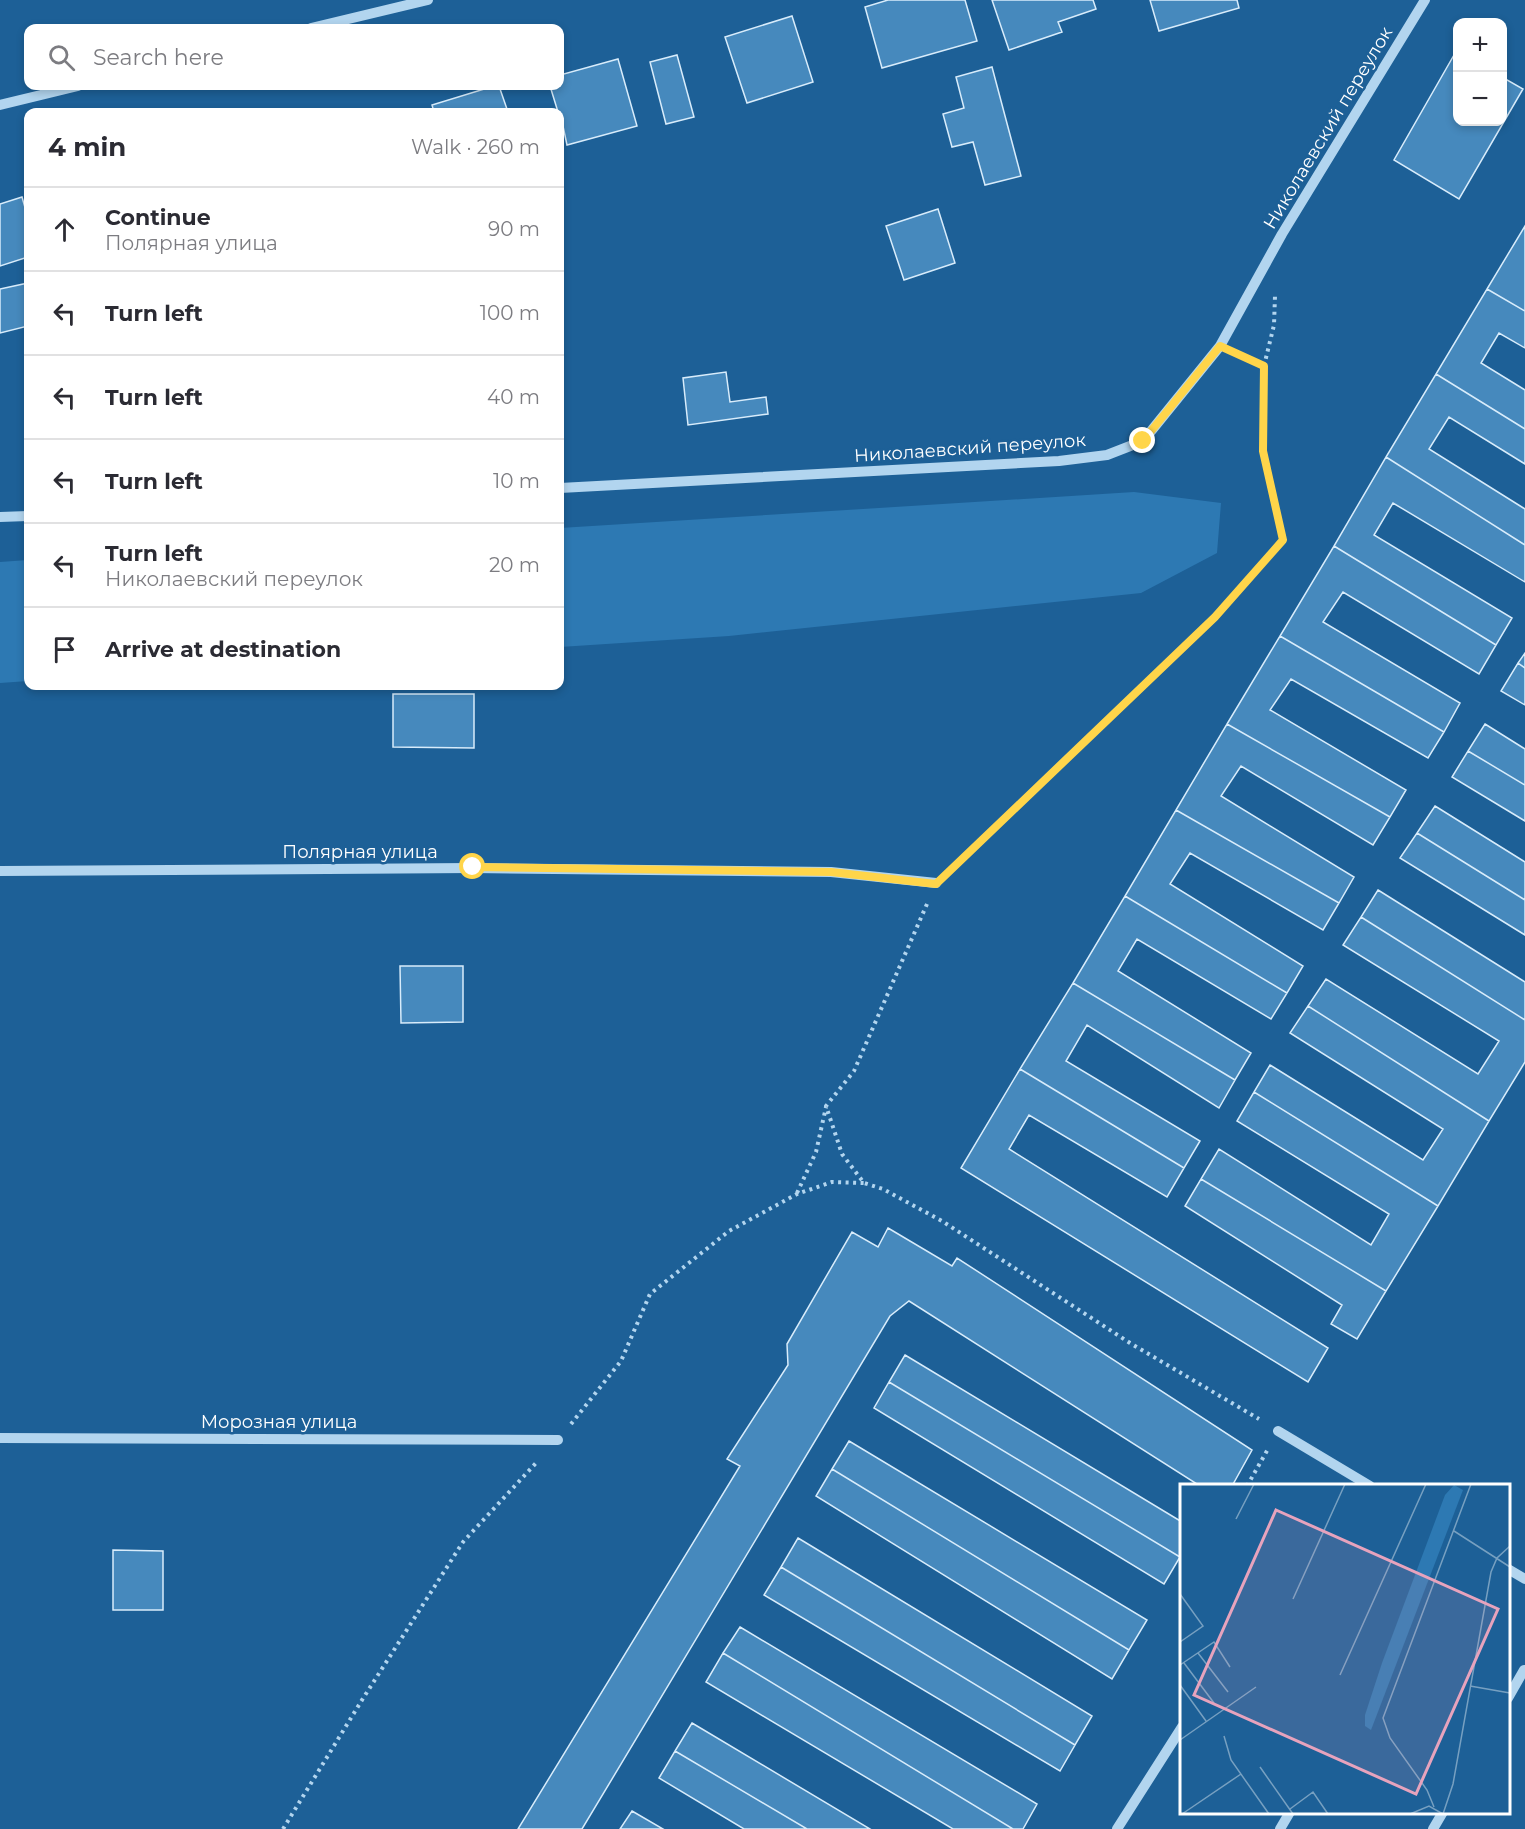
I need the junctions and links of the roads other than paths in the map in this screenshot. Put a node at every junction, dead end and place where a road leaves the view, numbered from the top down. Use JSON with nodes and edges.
{"nodes":[{"id":1,"x":428,"y":0,"type":"edge"},
{"id":2,"x":1425,"y":0,"type":"edge"},
{"id":3,"x":328,"y":24,"type":"edge"},
{"id":4,"x":62,"y":90,"type":"edge"},
{"id":5,"x":0,"y":105,"type":"edge"},
{"id":6,"x":564,"y":488,"type":"edge"},
{"id":7,"x":24,"y":516,"type":"edge"},
{"id":8,"x":0,"y":517,"type":"edge"},
{"id":9,"x":0,"y":872,"type":"edge"},
{"id":10,"x":936,"y":884,"type":"road end"},
{"id":11,"x":1278,"y":1431,"type":"road end"},
{"id":12,"x":0,"y":1438,"type":"edge"},
{"id":13,"x":558,"y":1440,"type":"road end"},
{"id":14,"x":1368,"y":1484,"type":"edge"},
{"id":15,"x":1510,"y":1570,"type":"edge"},
{"id":16,"x":1525,"y":1579,"type":"edge"},
{"id":17,"x":1524,"y":1670,"type":"edge"},
{"id":18,"x":1510,"y":1696,"type":"edge"},
{"id":19,"x":1180,"y":1730,"type":"edge"},
{"id":20,"x":1289,"y":1814,"type":"edge"},
{"id":21,"x":1442,"y":1814,"type":"edge"},
{"id":22,"x":1117,"y":1829,"type":"edge"},
{"id":23,"x":1280,"y":1829,"type":"edge"},
{"id":24,"x":1434,"y":1829,"type":"edge"}],
"edges":[{"from":1,"to":3,"type":"street"},
{"from":2,"to":6,"type":"street","name":"Николаевский переулок"},
{"from":4,"to":5,"type":"street"},
{"from":7,"to":8,"type":"street"},
{"from":9,"to":10,"type":"street","name":"Полярная улица"},
{"from":11,"to":14,"type":"street"},
{"from":12,"to":13,"type":"street","name":"Морозная улица"},
{"from":15,"to":16,"type":"street"},
{"from":17,"to":18,"type":"street"},
{"from":19,"to":22,"type":"street"},
{"from":20,"to":23,"type":"street"},
{"from":21,"to":24,"type":"street"}]}
